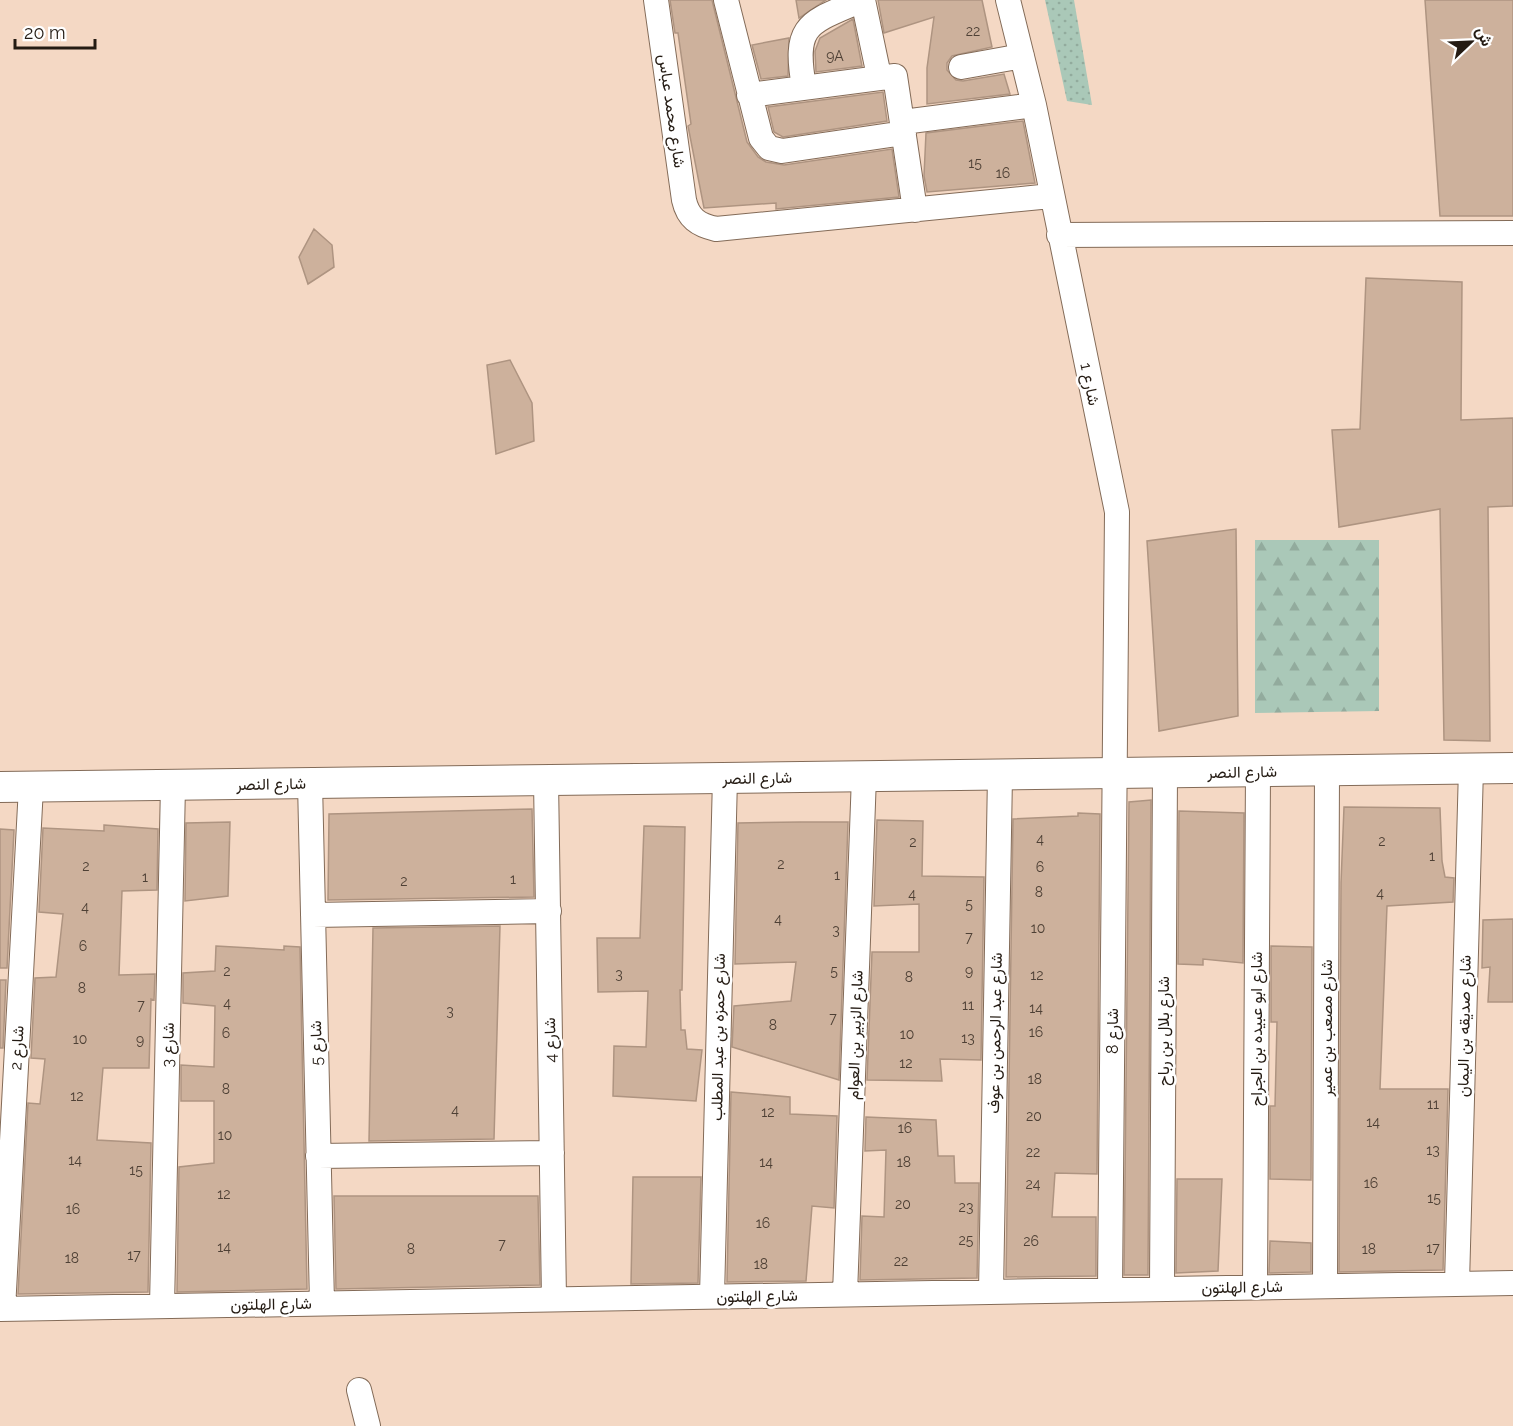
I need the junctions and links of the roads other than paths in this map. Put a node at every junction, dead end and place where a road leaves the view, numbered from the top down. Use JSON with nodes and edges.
{"nodes":[{"id":1,"x":656,"y":0,"type":"edge"},
{"id":2,"x":726,"y":0,"type":"edge"},
{"id":3,"x":862,"y":0,"type":"edge"},
{"id":4,"x":1008,"y":0,"type":"edge"},
{"id":5,"x":1022,"y":56,"type":"junction"},
{"id":6,"x":961,"y":67,"type":"dead end"},
{"id":7,"x":879,"y":76,"type":"junction"},
{"id":8,"x":804,"y":87,"type":"junction"},
{"id":9,"x":748,"y":95,"type":"junction"},
{"id":10,"x":1034,"y":105,"type":"junction"},
{"id":11,"x":904,"y":127,"type":"junction"},
{"id":12,"x":1051,"y":196,"type":"junction"},
{"id":13,"x":915,"y":210,"type":"junction"},
{"id":14,"x":1513,"y":233,"type":"edge"},
{"id":15,"x":1059,"y":235,"type":"junction"},
{"id":16,"x":1471,"y":768,"type":"junction"},
{"id":17,"x":1513,"y":768,"type":"edge"},
{"id":18,"x":1258,"y":771,"type":"junction"},
{"id":19,"x":1327,"y":771,"type":"junction"},
{"id":20,"x":1114,"y":773,"type":"junction"},
{"id":21,"x":1165,"y":773,"type":"junction"},
{"id":22,"x":1000,"y":775,"type":"junction"},
{"id":23,"x":864,"y":776,"type":"junction"},
{"id":24,"x":725,"y":778,"type":"junction"},
{"id":25,"x":546,"y":780,"type":"junction"},
{"id":26,"x":310,"y":783,"type":"junction"},
{"id":27,"x":173,"y":785,"type":"junction"},
{"id":28,"x":0,"y":787,"type":"edge"},
{"id":29,"x":31,"y":787,"type":"junction"},
{"id":30,"x":549,"y":911,"type":"junction"},
{"id":31,"x":313,"y":915,"type":"junction"},
{"id":32,"x":552,"y":1153,"type":"junction"},
{"id":33,"x":318,"y":1156,"type":"junction"},
{"id":34,"x":1513,"y":1283,"type":"edge"},
{"id":35,"x":1457,"y":1284,"type":"junction"},
{"id":36,"x":1325,"y":1286,"type":"junction"},
{"id":37,"x":1255,"y":1287,"type":"junction"},
{"id":38,"x":1162,"y":1289,"type":"junction"},
{"id":39,"x":1110,"y":1290,"type":"junction"},
{"id":40,"x":991,"y":1292,"type":"junction"},
{"id":41,"x":845,"y":1294,"type":"junction"},
{"id":42,"x":712,"y":1296,"type":"junction"},
{"id":43,"x":554,"y":1299,"type":"junction"},
{"id":44,"x":322,"y":1303,"type":"junction"},
{"id":45,"x":162,"y":1306,"type":"junction"},
{"id":46,"x":1,"y":1309,"type":"edge"},
{"id":47,"x":358,"y":1390,"type":"dead end"},
{"id":48,"x":368,"y":1426,"type":"edge"}],
"edges":[{"from":1,"to":13,"type":"street","name":"شارع محمد عباس"},
{"from":2,"to":9,"type":"street"},
{"from":3,"to":7,"type":"street"},
{"from":3,"to":8,"type":"street"},
{"from":4,"to":5,"type":"street","name":"شارع 1"},
{"from":5,"to":6,"type":"street"},
{"from":5,"to":10,"type":"street","name":"شارع 1"},
{"from":7,"to":8,"type":"street"},
{"from":7,"to":11,"type":"street"},
{"from":8,"to":9,"type":"street"},
{"from":9,"to":11,"type":"street"},
{"from":10,"to":11,"type":"street"},
{"from":10,"to":12,"type":"street","name":"شارع 1"},
{"from":11,"to":13,"type":"street"},
{"from":12,"to":13,"type":"street"},
{"from":12,"to":15,"type":"street","name":"شارع 1"},
{"from":14,"to":15,"type":"street"},
{"from":15,"to":20,"type":"street","name":"شارع 1"},
{"from":16,"to":17,"type":"street","name":"شارع النصر"},
{"from":16,"to":19,"type":"street","name":"شارع النصر"},
{"from":16,"to":35,"type":"street","name":"شارع صديقه بن اليمان"},
{"from":18,"to":19,"type":"street","name":"شارع النصر"},
{"from":18,"to":21,"type":"street","name":"شارع النصر"},
{"from":18,"to":37,"type":"street","name":"شارع ابو عبيده بن الجراح"},
{"from":19,"to":36,"type":"street","name":"شارع مصعب بن عمير"},
{"from":20,"to":21,"type":"street","name":"شارع النصر"},
{"from":20,"to":22,"type":"street","name":"شارع النصر"},
{"from":20,"to":39,"type":"street","name":"شارع 8"},
{"from":21,"to":38,"type":"street","name":"شارع بلال بن رباح"},
{"from":22,"to":23,"type":"street","name":"شارع النصر"},
{"from":22,"to":40,"type":"street","name":"شارع عبد الرحمن بن عوف"},
{"from":23,"to":24,"type":"street","name":"شارع النصر"},
{"from":23,"to":41,"type":"street","name":"شارع الزبير بن العوام"},
{"from":24,"to":25,"type":"street","name":"شارع النصر"},
{"from":24,"to":42,"type":"street","name":"شارع حمزه بن عبد المطلب"},
{"from":25,"to":26,"type":"street","name":"شارع النصر"},
{"from":25,"to":30,"type":"street","name":"شارع 4"},
{"from":26,"to":27,"type":"street","name":"شارع النصر"},
{"from":26,"to":31,"type":"street","name":"شارع 5"},
{"from":27,"to":29,"type":"street","name":"شارع النصر"},
{"from":27,"to":45,"type":"street","name":"شارع 3"},
{"from":28,"to":29,"type":"street","name":"شارع النصر"},
{"from":29,"to":46,"type":"street","name":"شارع 2"},
{"from":30,"to":31,"type":"street"},
{"from":30,"to":32,"type":"street","name":"شارع 4"},
{"from":31,"to":33,"type":"street","name":"شارع 5"},
{"from":32,"to":33,"type":"street"},
{"from":32,"to":43,"type":"street","name":"شارع 4"},
{"from":33,"to":44,"type":"street","name":"شارع 5"},
{"from":34,"to":35,"type":"street","name":"شارع الهلتون"},
{"from":35,"to":36,"type":"street","name":"شارع الهلتون"},
{"from":36,"to":37,"type":"street","name":"شارع الهلتون"},
{"from":37,"to":38,"type":"street","name":"شارع الهلتون"},
{"from":38,"to":39,"type":"street","name":"شارع الهلتون"},
{"from":39,"to":40,"type":"street","name":"شارع الهلتون"},
{"from":40,"to":41,"type":"street","name":"شارع الهلتون"},
{"from":41,"to":42,"type":"street","name":"شارع الهلتون"},
{"from":42,"to":43,"type":"street","name":"شارع الهلتون"},
{"from":43,"to":44,"type":"street","name":"شارع الهلتون"},
{"from":44,"to":45,"type":"street","name":"شارع الهلتون"},
{"from":45,"to":46,"type":"street","name":"شارع الهلتون"},
{"from":47,"to":48,"type":"street"}]}
